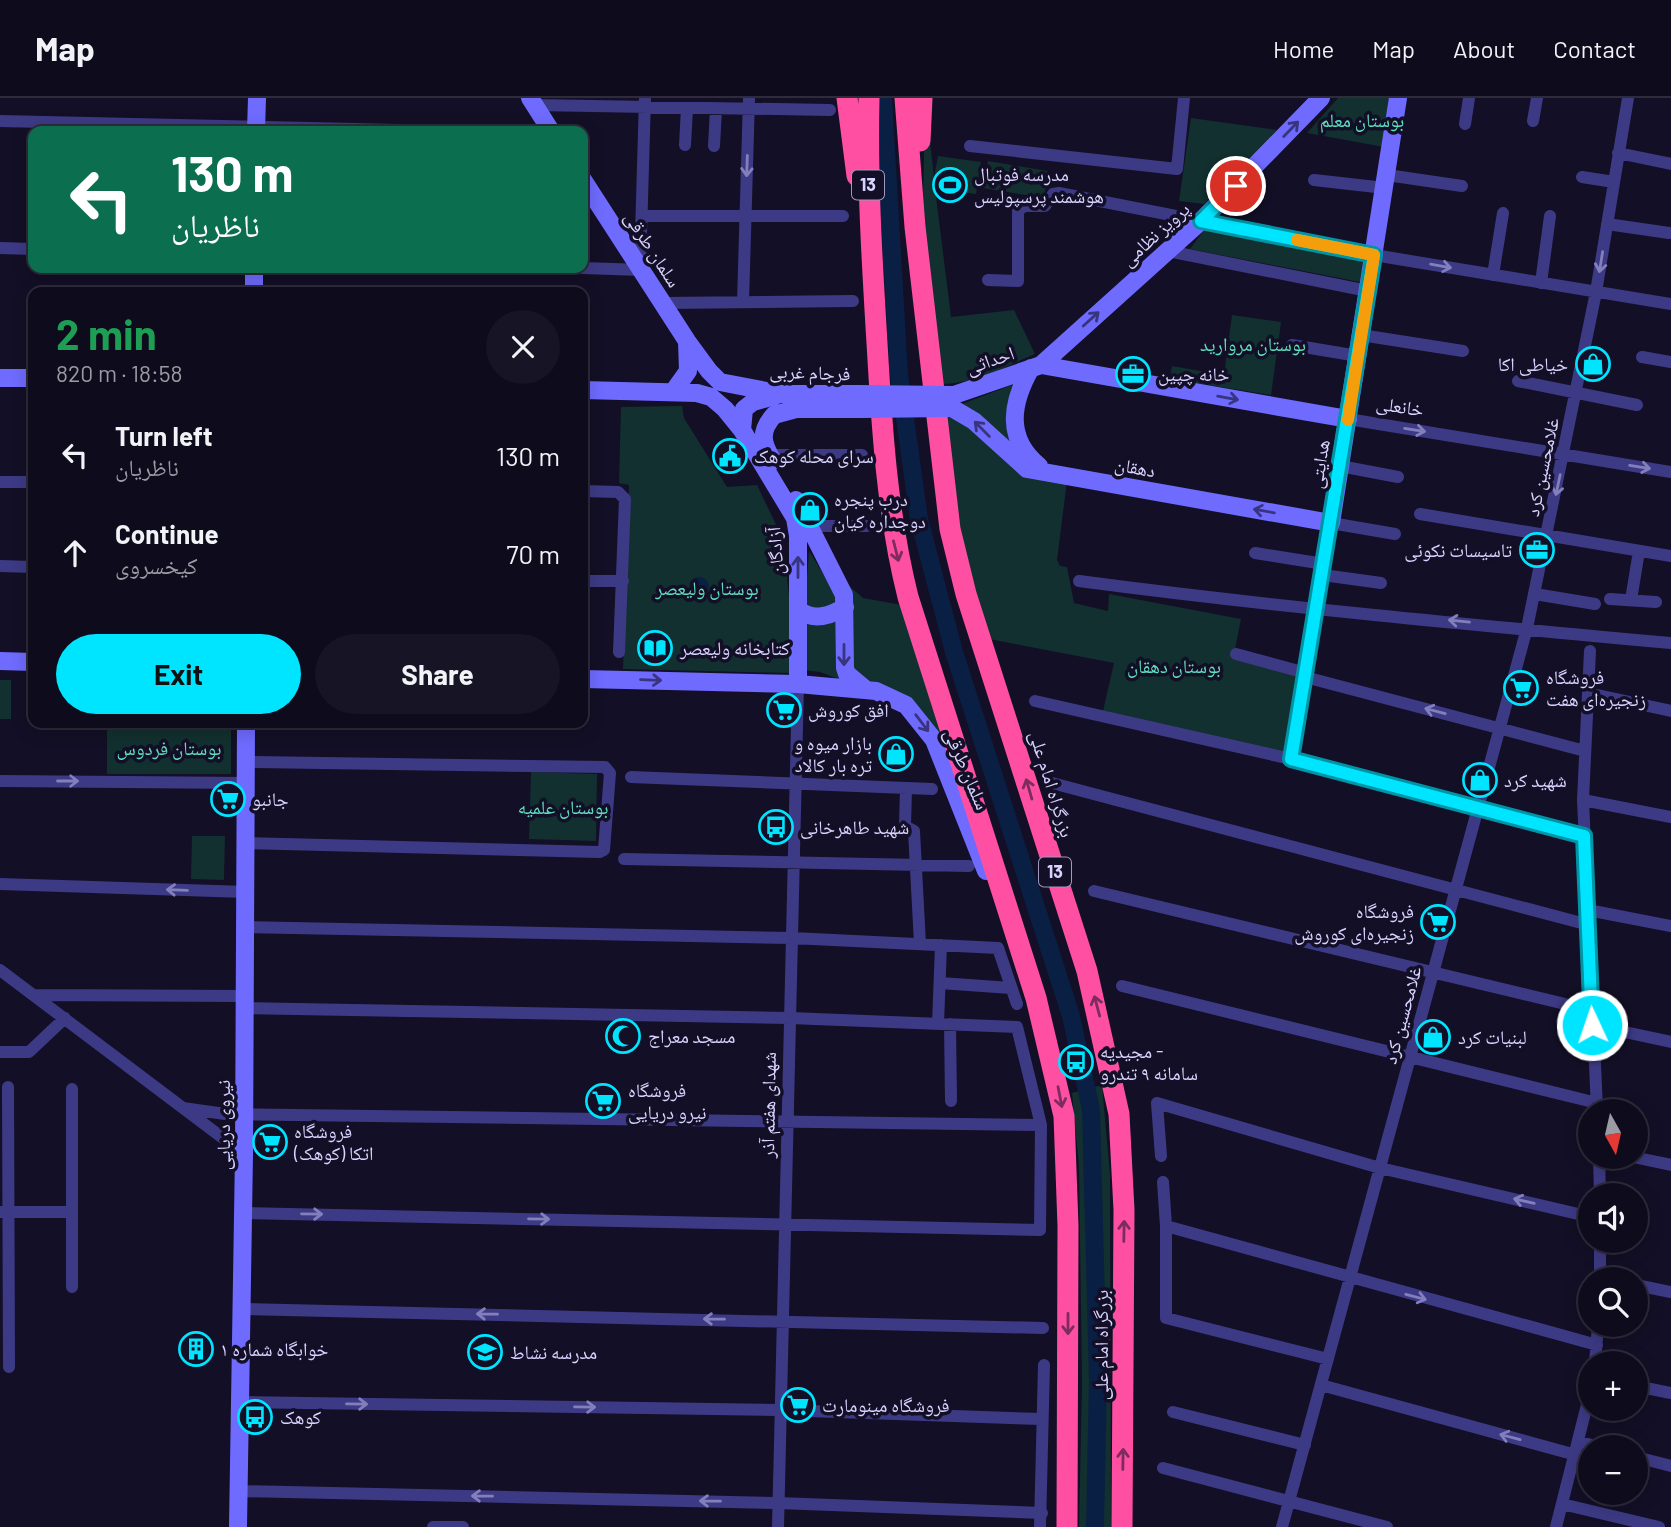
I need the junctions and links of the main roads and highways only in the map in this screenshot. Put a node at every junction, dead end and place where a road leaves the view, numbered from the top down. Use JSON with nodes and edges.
{"nodes":[{"id":1,"x":257,"y":98,"type":"edge"},
{"id":2,"x":869,"y":98,"type":"edge"},
{"id":3,"x":905,"y":98,"type":"edge"},
{"id":4,"x":922,"y":98,"type":"edge"},
{"id":5,"x":1321,"y":98,"type":"edge"},
{"id":6,"x":1398,"y":98,"type":"edge"},
{"id":7,"x":1405,"y":98,"type":"edge"},
{"id":8,"x":532,"y":102,"type":"edge"},
{"id":9,"x":838,"y":104,"type":"edge"},
{"id":10,"x":256,"y":126,"type":"edge"},
{"id":11,"x":548,"y":126,"type":"edge"},
{"id":12,"x":1386,"y":182,"type":"junction"},
{"id":13,"x":588,"y":188,"type":"edge"},
{"id":14,"x":915,"y":226,"type":"junction"},
{"id":15,"x":873,"y":272,"type":"junction"},
{"id":16,"x":687,"y":341,"type":"junction"},
{"id":17,"x":1036,"y":366,"type":"junction"},
{"id":18,"x":0,"y":378,"type":"edge"},
{"id":19,"x":28,"y":379,"type":"edge"},
{"id":20,"x":588,"y":390,"type":"edge"},
{"id":21,"x":673,"y":392,"type":"junction"},
{"id":22,"x":782,"y":394,"type":"junction"},
{"id":23,"x":953,"y":401,"type":"junction"},
{"id":24,"x":859,"y":402,"type":"junction"},
{"id":25,"x":1348,"y":419,"type":"junction"},
{"id":26,"x":742,"y":430,"type":"junction"},
{"id":27,"x":1050,"y":474,"type":"junction"},
{"id":28,"x":1331,"y":523,"type":"joint"},
{"id":29,"x":845,"y":607,"type":"junction"},
{"id":30,"x":798,"y":609,"type":"junction"},
{"id":31,"x":0,"y":661,"type":"edge"},
{"id":32,"x":28,"y":662,"type":"edge"},
{"id":33,"x":588,"y":679,"type":"edge"},
{"id":34,"x":798,"y":684,"type":"junction"},
{"id":35,"x":865,"y":689,"type":"junction"},
{"id":36,"x":246,"y":728,"type":"edge"},
{"id":37,"x":1019,"y":948,"type":"junction"},
{"id":38,"x":238,"y":1527,"type":"edge"},
{"id":39,"x":1067,"y":1527,"type":"edge"},
{"id":40,"x":1122,"y":1527,"type":"edge"}],
"edges":[{"from":1,"to":10,"type":"main road"},
{"from":2,"to":15,"type":"highway","name":"بزرگراه امام علی","number":"13"},
{"from":3,"to":14,"type":"highway","name":"بزرگراه امام علی","number":"13"},
{"from":4,"to":14,"type":"highway"},
{"from":17,"to":5,"type":"main road","name":"پرویز نظامی","one_way":true},
{"from":6,"to":12,"type":"main road","name":"هدایتی"},
{"from":7,"to":12,"type":"main road","name":"هدایتی"},
{"from":8,"to":11,"type":"main road"},
{"from":9,"to":15,"type":"highway"},
{"from":12,"to":25,"type":"main road","name":"هدایتی"},
{"from":13,"to":16,"type":"main road","name":"سلمان طرقی"},
{"from":40,"to":14,"type":"highway","name":"بزرگراه امام علی","number":"13","one_way":true},
{"from":15,"to":37,"type":"highway","name":"بزرگراه امام علی","number":"13","one_way":true},
{"from":16,"to":21,"type":"main road"},
{"from":16,"to":22,"type":"main road","name":"فرجام غربی"},
{"from":17,"to":23,"type":"main road","name":"احداثی"},
{"from":17,"to":25,"type":"main road","name":"خانعلی","one_way":true},
{"from":17,"to":27,"type":"main road"},
{"from":18,"to":19,"type":"main road"},
{"from":20,"to":21,"type":"main road","name":"آزادگان"},
{"from":21,"to":26,"type":"main road","name":"آزادگان"},
{"from":22,"to":24,"type":"main road","name":"فرجام غربی"},
{"from":22,"to":26,"type":"main road"},
{"from":23,"to":24,"type":"main road","name":"فرجام غربی","bridge":true},
{"from":27,"to":23,"type":"main road","name":"دهقان","one_way":true},
{"from":24,"to":29,"type":"main road","name":"فرجام غربی"},
{"from":25,"to":28,"type":"main road","name":"هدایتی"},
{"from":30,"to":26,"type":"main road","name":"آزادگان","one_way":true},
{"from":28,"to":27,"type":"main road","name":"دهقان","one_way":true},
{"from":29,"to":30,"type":"main road"},
{"from":29,"to":35,"type":"main road","one_way":true},
{"from":30,"to":34,"type":"main road","name":"آزادگان"},
{"from":31,"to":32,"type":"main road"},
{"from":33,"to":34,"type":"main road","name":"سلمان طرقی","one_way":true},
{"from":34,"to":35,"type":"main road","name":"سلمان طرقی"},
{"from":35,"to":37,"type":"main road","name":"سلمان طرقی","one_way":true},
{"from":36,"to":38,"type":"main road","name":"نیروی دریایی"},
{"from":37,"to":39,"type":"highway","name":"بزرگراه امام علی","number":"13","one_way":true}]}
